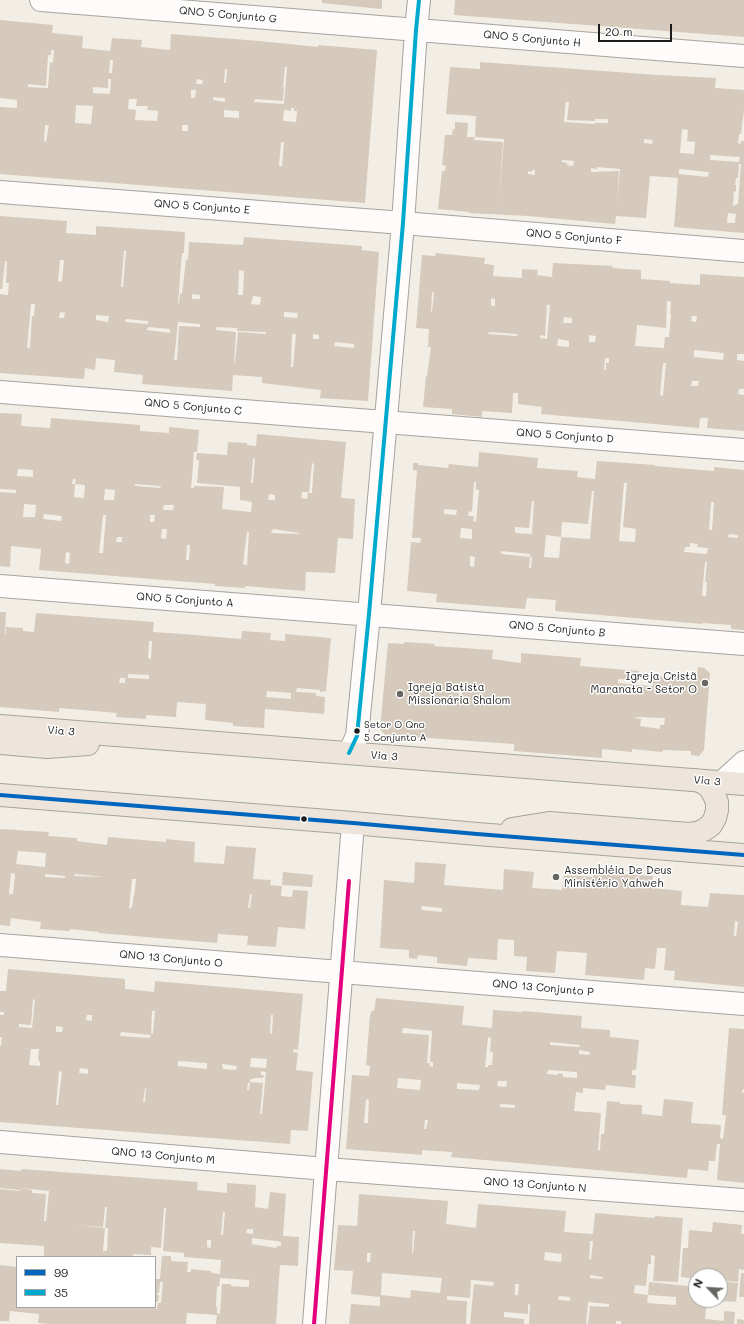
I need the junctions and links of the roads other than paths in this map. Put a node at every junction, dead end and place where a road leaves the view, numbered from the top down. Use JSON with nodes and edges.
{"nodes":[{"id":1,"x":41,"y":0,"type":"edge"},
{"id":2,"x":420,"y":0,"type":"edge"},
{"id":3,"x":416,"y":30,"type":"junction"},
{"id":4,"x":744,"y":56,"type":"edge"},
{"id":5,"x":0,"y":192,"type":"edge"},
{"id":6,"x":403,"y":223,"type":"junction"},
{"id":7,"x":744,"y":251,"type":"edge"},
{"id":8,"x":0,"y":392,"type":"edge"},
{"id":9,"x":386,"y":422,"type":"junction"},
{"id":10,"x":744,"y":450,"type":"edge"},
{"id":11,"x":0,"y":586,"type":"edge"},
{"id":12,"x":369,"y":614,"type":"junction"},
{"id":13,"x":744,"y":644,"type":"edge"},
{"id":14,"x":0,"y":726,"type":"edge"},
{"id":15,"x":167,"y":739,"type":"junction"},
{"id":16,"x":0,"y":743,"type":"edge"},
{"id":17,"x":349,"y":753,"type":"junction"},
{"id":18,"x":744,"y":762,"type":"edge"},
{"id":19,"x":696,"y":780,"type":"junction"},
{"id":20,"x":721,"y":783,"type":"junction"},
{"id":21,"x":744,"y":784,"type":"edge"},
{"id":22,"x":0,"y":795,"type":"edge"},
{"id":23,"x":353,"y":822,"type":"junction"},
{"id":24,"x":477,"y":834,"type":"junction"},
{"id":25,"x":744,"y":855,"type":"edge"},
{"id":26,"x":0,"y":945,"type":"edge"},
{"id":27,"x":342,"y":973,"type":"junction"},
{"id":28,"x":744,"y":1004,"type":"edge"},
{"id":29,"x":0,"y":1142,"type":"edge"},
{"id":30,"x":326,"y":1169,"type":"junction"},
{"id":31,"x":744,"y":1200,"type":"edge"},
{"id":32,"x":314,"y":1324,"type":"edge"}],
"edges":[{"from":1,"to":3,"type":"street","name":"QNO 5 Conjunto G"},
{"from":2,"to":3,"type":"street"},
{"from":3,"to":4,"type":"street","name":"QNO 5 Conjunto H"},
{"from":3,"to":6,"type":"street"},
{"from":5,"to":6,"type":"street","name":"QNO 5 Conjunto E"},
{"from":6,"to":7,"type":"street","name":"QNO 5 Conjunto F"},
{"from":6,"to":9,"type":"street"},
{"from":8,"to":9,"type":"street","name":"QNO 5 Conjunto C"},
{"from":9,"to":10,"type":"street","name":"QNO 5 Conjunto D"},
{"from":9,"to":12,"type":"street"},
{"from":11,"to":12,"type":"street","name":"QNO 5 Conjunto A"},
{"from":12,"to":13,"type":"street","name":"QNO 5 Conjunto B"},
{"from":12,"to":17,"type":"street"},
{"from":14,"to":15,"type":"main road","name":"Via 3"},
{"from":15,"to":16,"type":"main road"},
{"from":15,"to":17,"type":"main road","name":"Via 3"},
{"from":17,"to":19,"type":"main road","name":"Via 3"},
{"from":18,"to":20,"type":"street"},
{"from":19,"to":20,"type":"main road","name":"Via 3"},
{"from":19,"to":24,"type":"main road"},
{"from":20,"to":21,"type":"main road","name":"Via 3"},
{"from":22,"to":23,"type":"main road"},
{"from":23,"to":24,"type":"main road"},
{"from":23,"to":27,"type":"street"},
{"from":24,"to":25,"type":"main road"},
{"from":26,"to":27,"type":"street","name":"QNO 13 Conjunto O"},
{"from":27,"to":28,"type":"street","name":"QNO 13 Conjunto P"},
{"from":27,"to":30,"type":"street"},
{"from":29,"to":30,"type":"street","name":"QNO 13 Conjunto M"},
{"from":30,"to":31,"type":"street","name":"QNO 13 Conjunto N"},
{"from":30,"to":32,"type":"street"}]}
